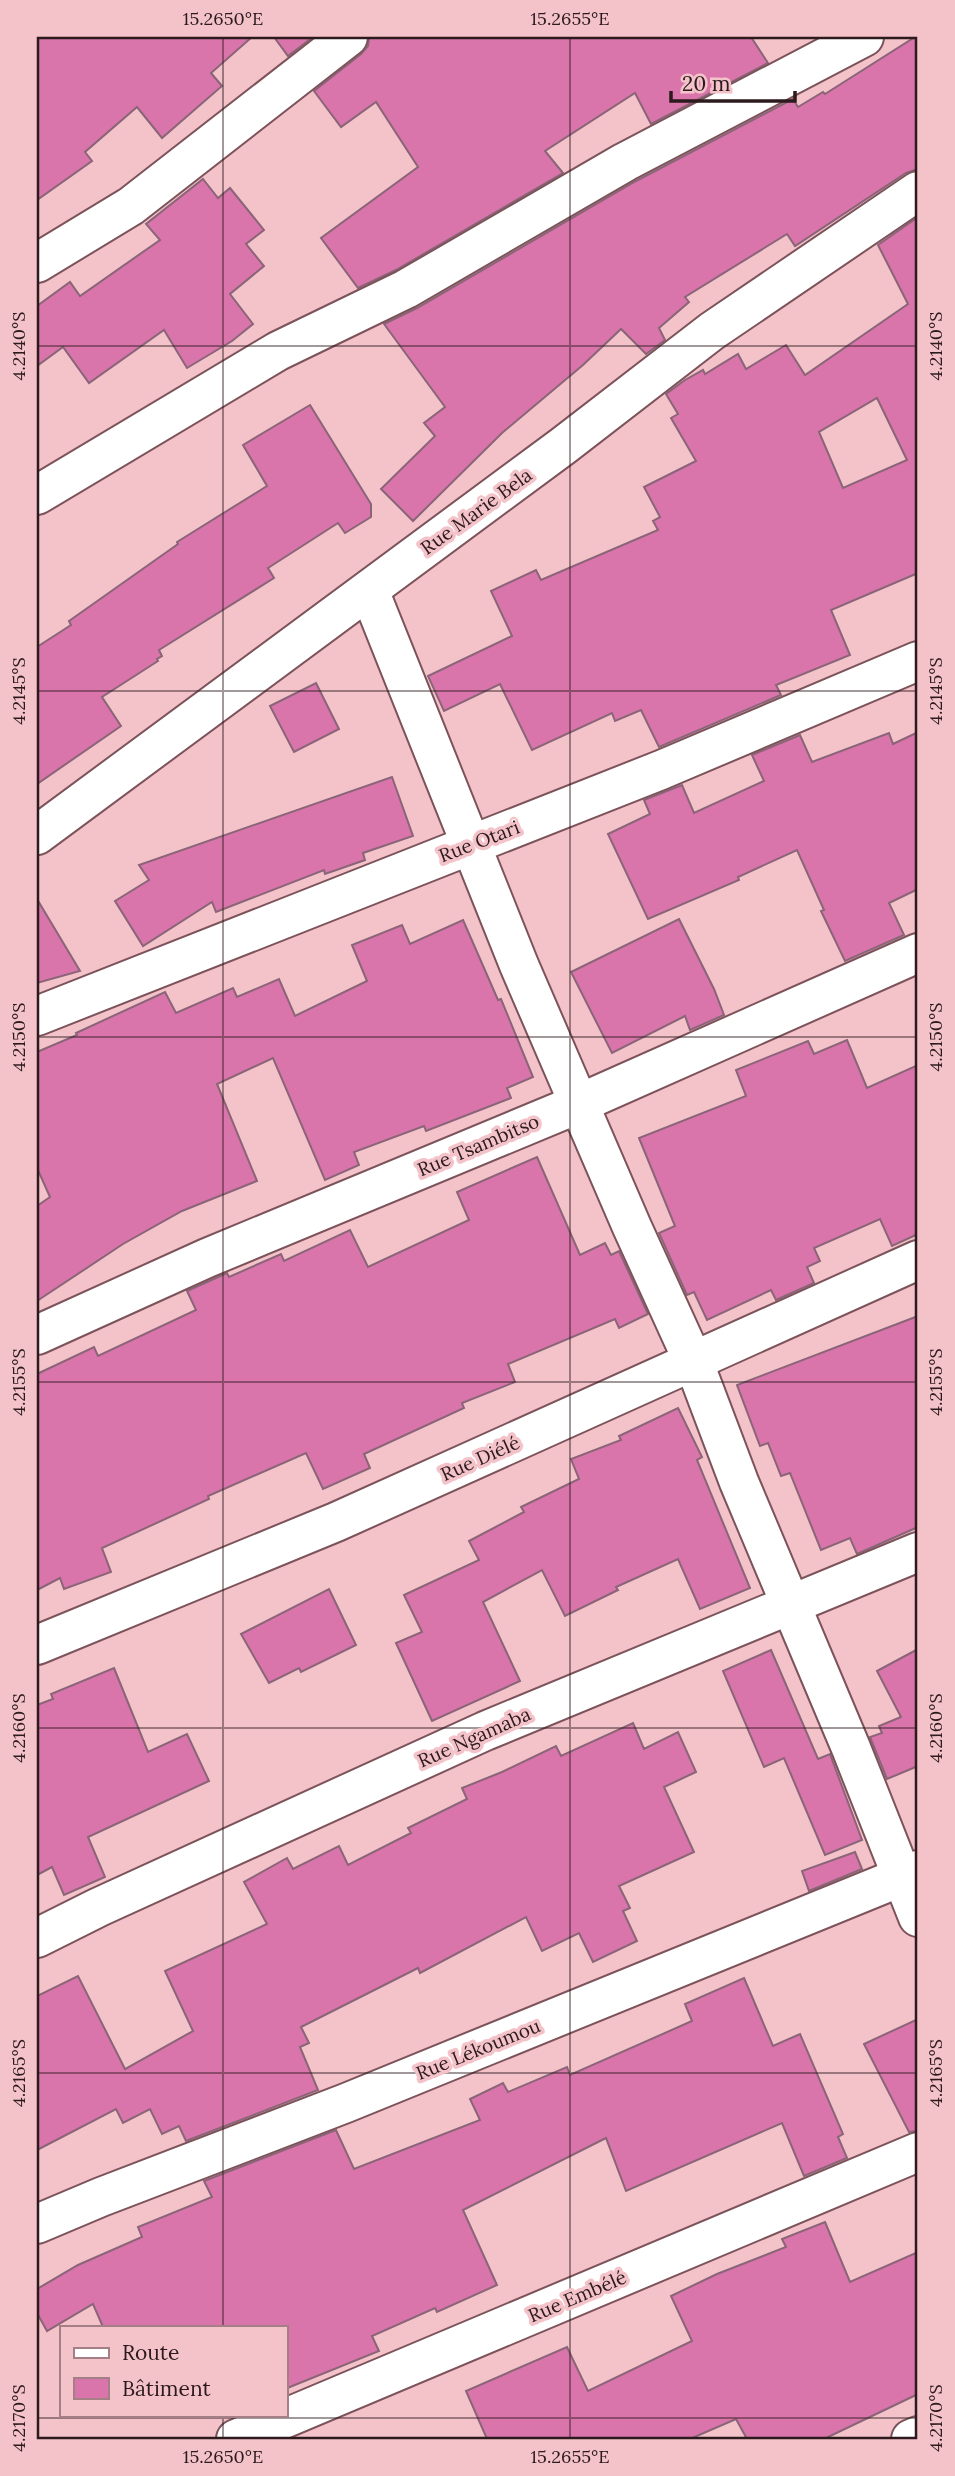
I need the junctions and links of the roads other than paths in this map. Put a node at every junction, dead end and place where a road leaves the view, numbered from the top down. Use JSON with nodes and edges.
{"nodes":[{"id":1,"x":348,"y":37,"type":"edge"},
{"id":2,"x":864,"y":37,"type":"edge"},
{"id":3,"x":918,"y":191,"type":"edge"},
{"id":4,"x":37,"y":263,"type":"edge"},
{"id":5,"x":37,"y":495,"type":"edge"},
{"id":6,"x":369,"y":590,"type":"junction"},
{"id":7,"x":918,"y":661,"type":"edge"},
{"id":8,"x":37,"y":835,"type":"edge"},
{"id":9,"x":472,"y":844,"type":"junction"},
{"id":10,"x":918,"y":953,"type":"edge"},
{"id":11,"x":37,"y":1016,"type":"edge"},
{"id":12,"x":578,"y":1104,"type":"junction"},
{"id":13,"x":918,"y":1260,"type":"edge"},
{"id":14,"x":37,"y":1335,"type":"edge"},
{"id":15,"x":694,"y":1363,"type":"junction"},
{"id":16,"x":918,"y":1552,"type":"edge"},
{"id":17,"x":791,"y":1606,"type":"junction"},
{"id":18,"x":37,"y":1645,"type":"edge"},
{"id":19,"x":910,"y":1874,"type":"edge"},
{"id":20,"x":918,"y":1917,"type":"edge"},
{"id":21,"x":37,"y":1938,"type":"edge"},
{"id":22,"x":918,"y":2152,"type":"edge"},
{"id":23,"x":37,"y":2224,"type":"edge"},
{"id":24,"x":918,"y":2436,"type":"edge"},
{"id":25,"x":236,"y":2439,"type":"edge"},
{"id":26,"x":911,"y":2439,"type":"edge"}],
"edges":[{"from":1,"to":4,"type":"street"},
{"from":2,"to":5,"type":"street"},
{"from":3,"to":6,"type":"street","name":"Rue Marie Bela"},
{"from":6,"to":8,"type":"street","name":"Rue Marie Bela"},
{"from":6,"to":9,"type":"street"},
{"from":7,"to":9,"type":"street","name":"Rue Otari"},
{"from":9,"to":11,"type":"street","name":"Rue Otari"},
{"from":9,"to":12,"type":"street"},
{"from":10,"to":12,"type":"street","name":"Rue Tsambitso"},
{"from":12,"to":14,"type":"street","name":"Rue Tsambitso"},
{"from":12,"to":15,"type":"street"},
{"from":13,"to":15,"type":"street","name":"Rue Diélé"},
{"from":15,"to":17,"type":"street"},
{"from":15,"to":18,"type":"street","name":"Rue Diélé"},
{"from":16,"to":17,"type":"street","name":"Rue Ngamaba"},
{"from":17,"to":19,"type":"street"},
{"from":17,"to":21,"type":"street","name":"Rue Ngamaba"},
{"from":19,"to":20,"type":"street"},
{"from":19,"to":23,"type":"street","name":"Rue Lékoumou"},
{"from":22,"to":25,"type":"street","name":"Rue Embélé"},
{"from":24,"to":26,"type":"street"}]}
